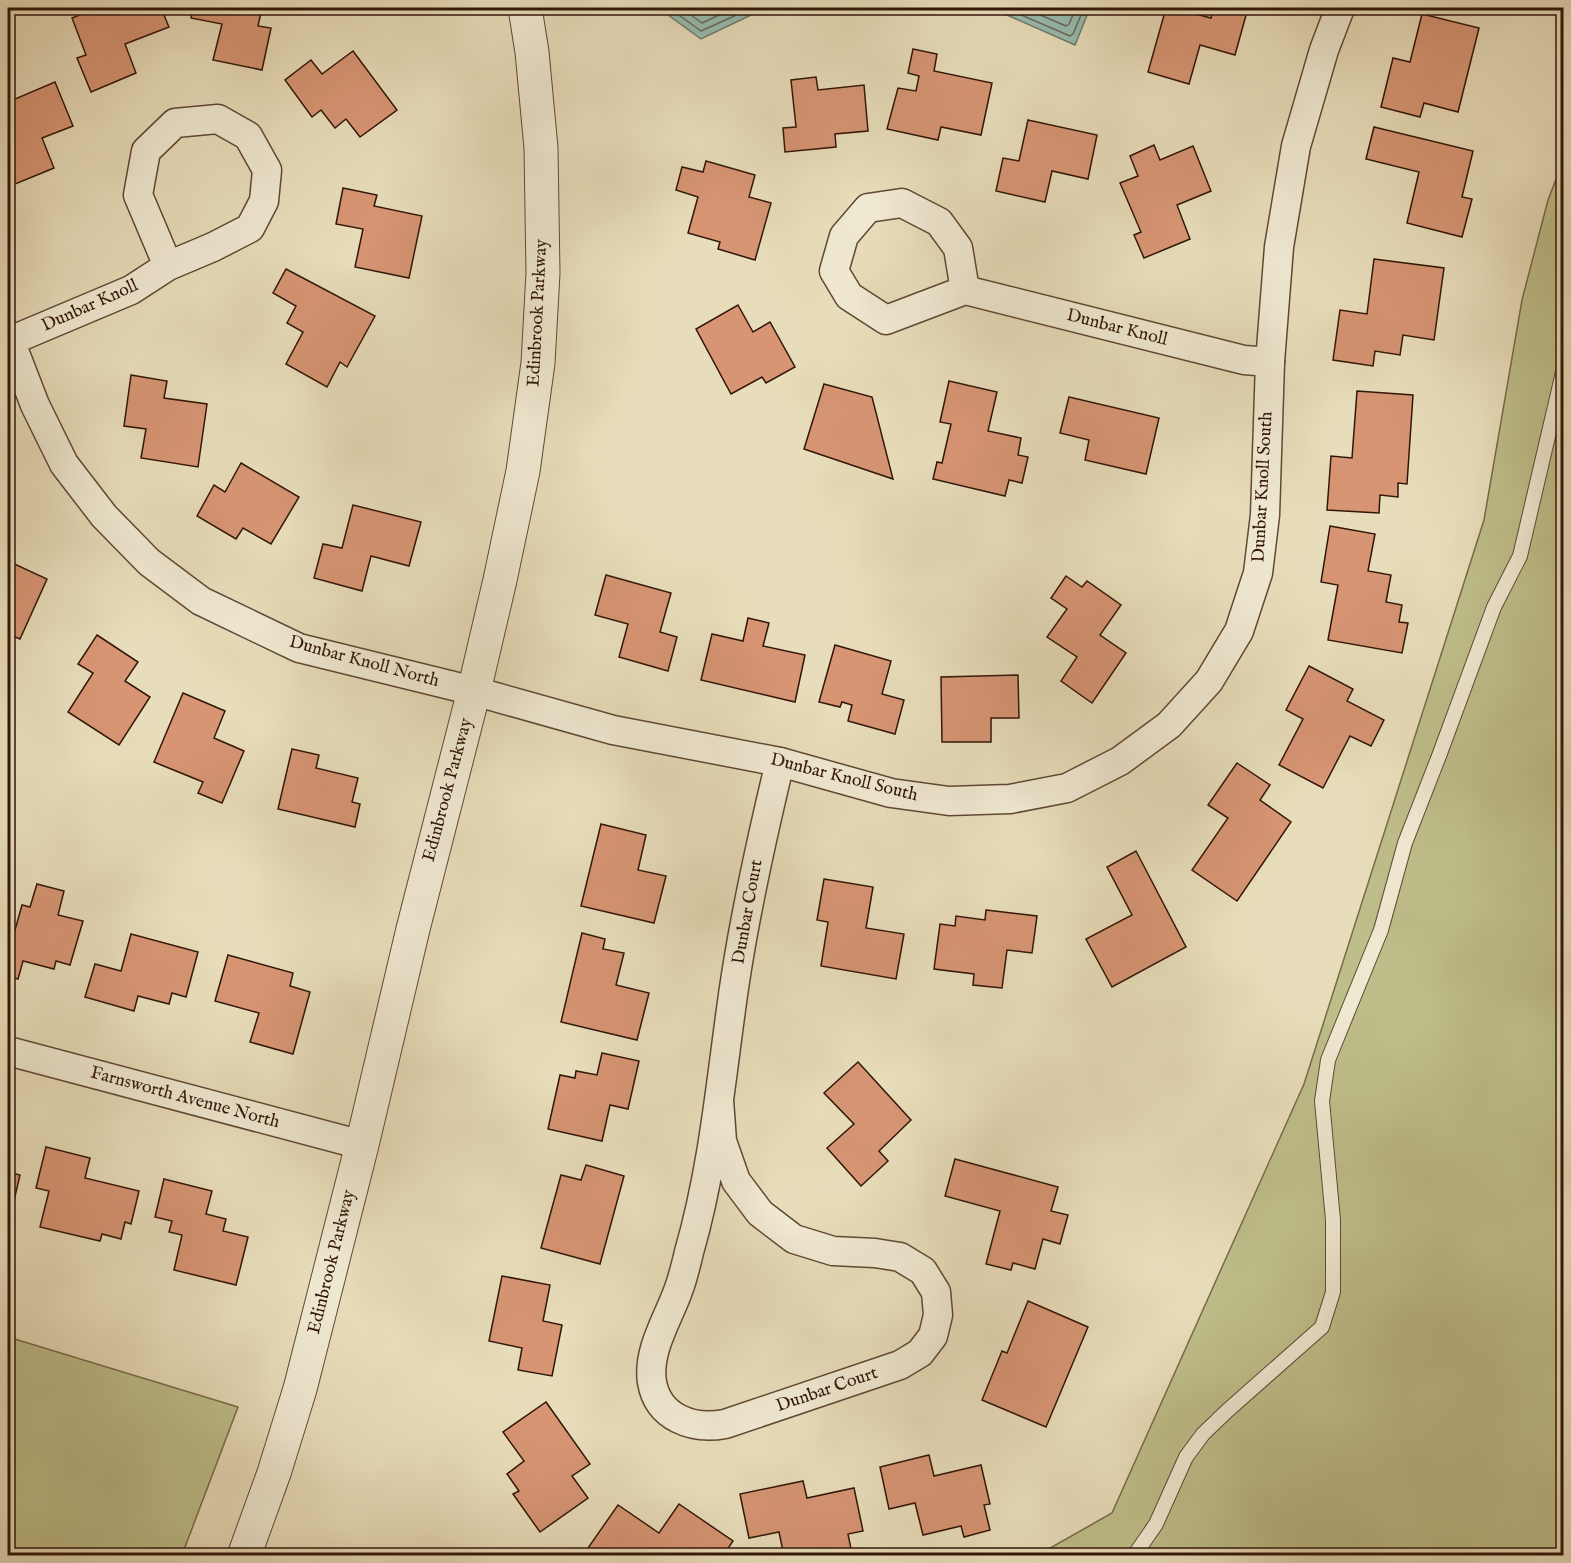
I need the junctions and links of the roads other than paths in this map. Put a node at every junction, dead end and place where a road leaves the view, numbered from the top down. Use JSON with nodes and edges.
{"nodes":[{"id":1,"x":525,"y":8,"type":"edge"},
{"id":2,"x":1340,"y":8,"type":"edge"},
{"id":3,"x":168,"y":266,"type":"junction"},
{"id":4,"x":965,"y":290,"type":"junction"},
{"id":5,"x":10,"y":349,"type":"edge"},
{"id":6,"x":1270,"y":362,"type":"junction"},
{"id":7,"x":1563,"y":368,"type":"edge"},
{"id":8,"x":474,"y":692,"type":"junction"},
{"id":9,"x":780,"y":762,"type":"junction"},
{"id":10,"x":8,"y":1051,"type":"edge"},
{"id":11,"x":720,"y":1100,"type":"junction"},
{"id":12,"x":362,"y":1145,"type":"junction"},
{"id":13,"x":244,"y":1556,"type":"edge"},
{"id":14,"x":1131,"y":1556,"type":"edge"}],
"edges":[{"from":1,"to":8,"type":"street","name":"Edinbrook Parkway"},
{"from":2,"to":6,"type":"street","name":"Dunbar Knoll South"},
{"from":3,"to":3,"type":"street","name":"Dunbar Knoll"},
{"from":3,"to":5,"type":"street","name":"Dunbar Knoll"},
{"from":4,"to":4,"type":"street"},
{"from":4,"to":6,"type":"street","name":"Dunbar Knoll"},
{"from":5,"to":8,"type":"street","name":"Dunbar Knoll North"},
{"from":6,"to":9,"type":"street","name":"Dunbar Knoll South"},
{"from":7,"to":14,"type":"lane"},
{"from":8,"to":9,"type":"street","name":"Dunbar Knoll South"},
{"from":8,"to":12,"type":"street","name":"Edinbrook Parkway"},
{"from":9,"to":11,"type":"street","name":"Dunbar Court"},
{"from":10,"to":12,"type":"street","name":"Farnsworth Avenue North"},
{"from":11,"to":11,"type":"street","name":"Dunbar Court"},
{"from":12,"to":13,"type":"street","name":"Edinbrook Parkway"}]}
